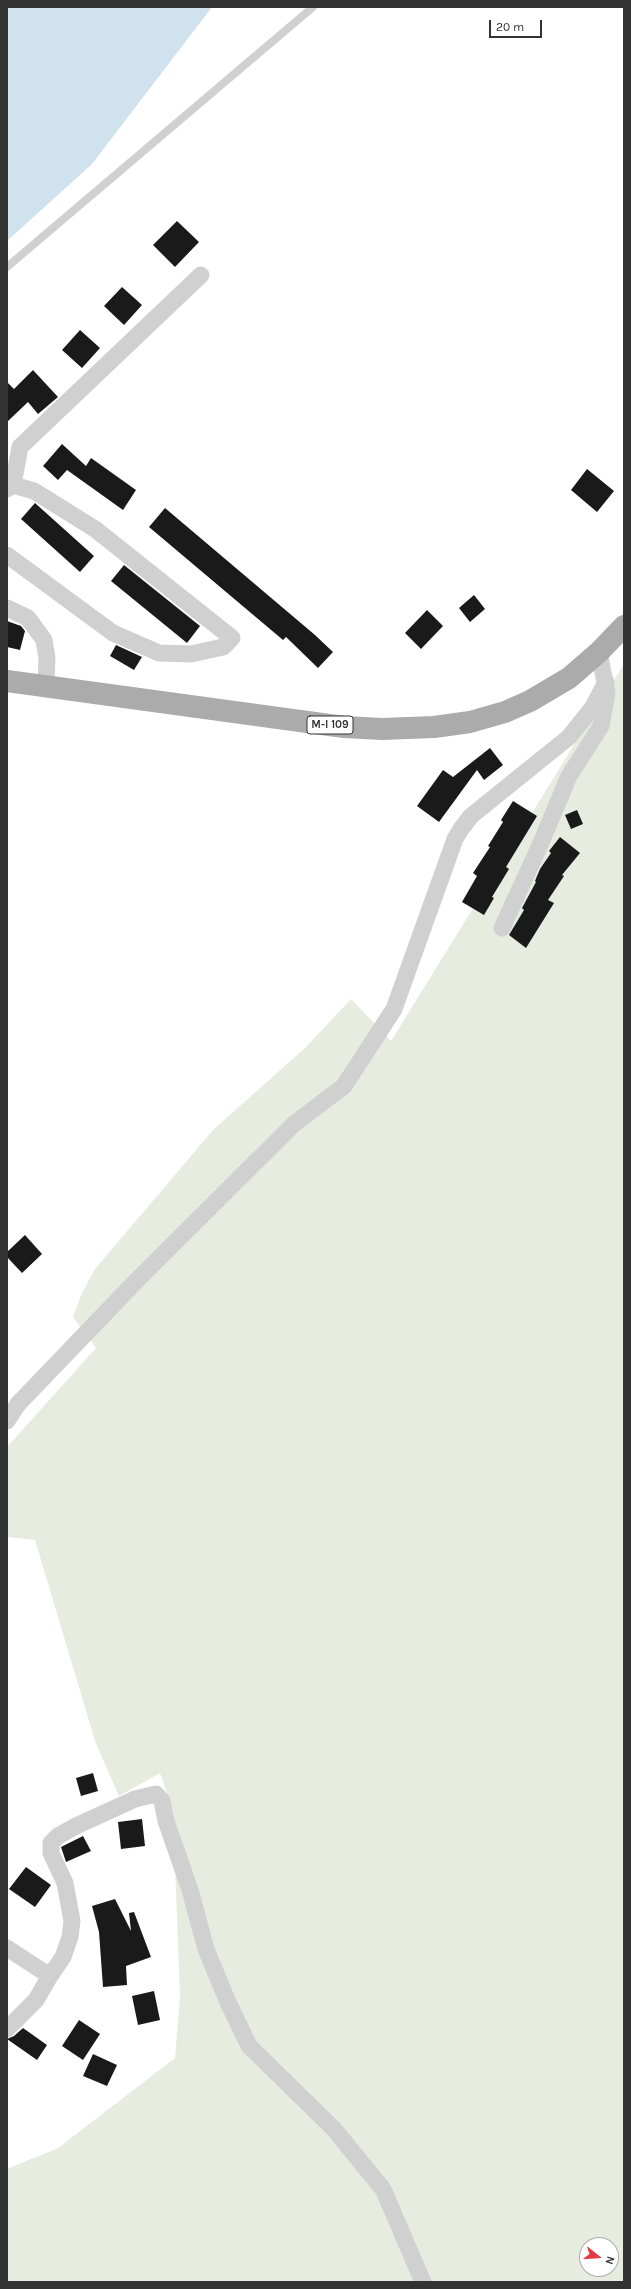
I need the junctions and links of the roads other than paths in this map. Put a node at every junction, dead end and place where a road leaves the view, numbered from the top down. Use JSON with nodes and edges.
{"nodes":[{"id":1,"x":313,"y":7,"type":"edge"},
{"id":2,"x":7,"y":267,"type":"edge"},
{"id":3,"x":201,"y":276,"type":"dead end"},
{"id":4,"x":10,"y":487,"type":"edge"},
{"id":5,"x":7,"y":556,"type":"edge"},
{"id":6,"x":7,"y":608,"type":"edge"},
{"id":7,"x":624,"y":626,"type":"edge"},
{"id":8,"x":599,"y":652,"type":"junction"},
{"id":9,"x":7,"y":681,"type":"edge"},
{"id":10,"x":606,"y":682,"type":"junction"},
{"id":11,"x":46,"y":685,"type":"junction"},
{"id":12,"x":502,"y":928,"type":"dead end"},
{"id":13,"x":7,"y":1422,"type":"edge"},
{"id":14,"x":7,"y":1948,"type":"edge"},
{"id":15,"x":50,"y":1976,"type":"junction"},
{"id":16,"x":7,"y":2028,"type":"edge"},
{"id":17,"x":423,"y":2282,"type":"edge"}],
"edges":[{"from":1,"to":2,"type":"lane"},
{"from":3,"to":4,"type":"street"},
{"from":4,"to":5,"type":"street"},
{"from":6,"to":11,"type":"street"},
{"from":7,"to":8,"type":"main road","number":"M-I 109"},
{"from":8,"to":10,"type":"street"},
{"from":8,"to":11,"type":"main road","number":"M-I 109"},
{"from":9,"to":11,"type":"main road","number":"M-I 109"},
{"from":10,"to":12,"type":"street"},
{"from":10,"to":13,"type":"street"},
{"from":14,"to":15,"type":"street"},
{"from":15,"to":16,"type":"street"},
{"from":15,"to":17,"type":"street"}]}
